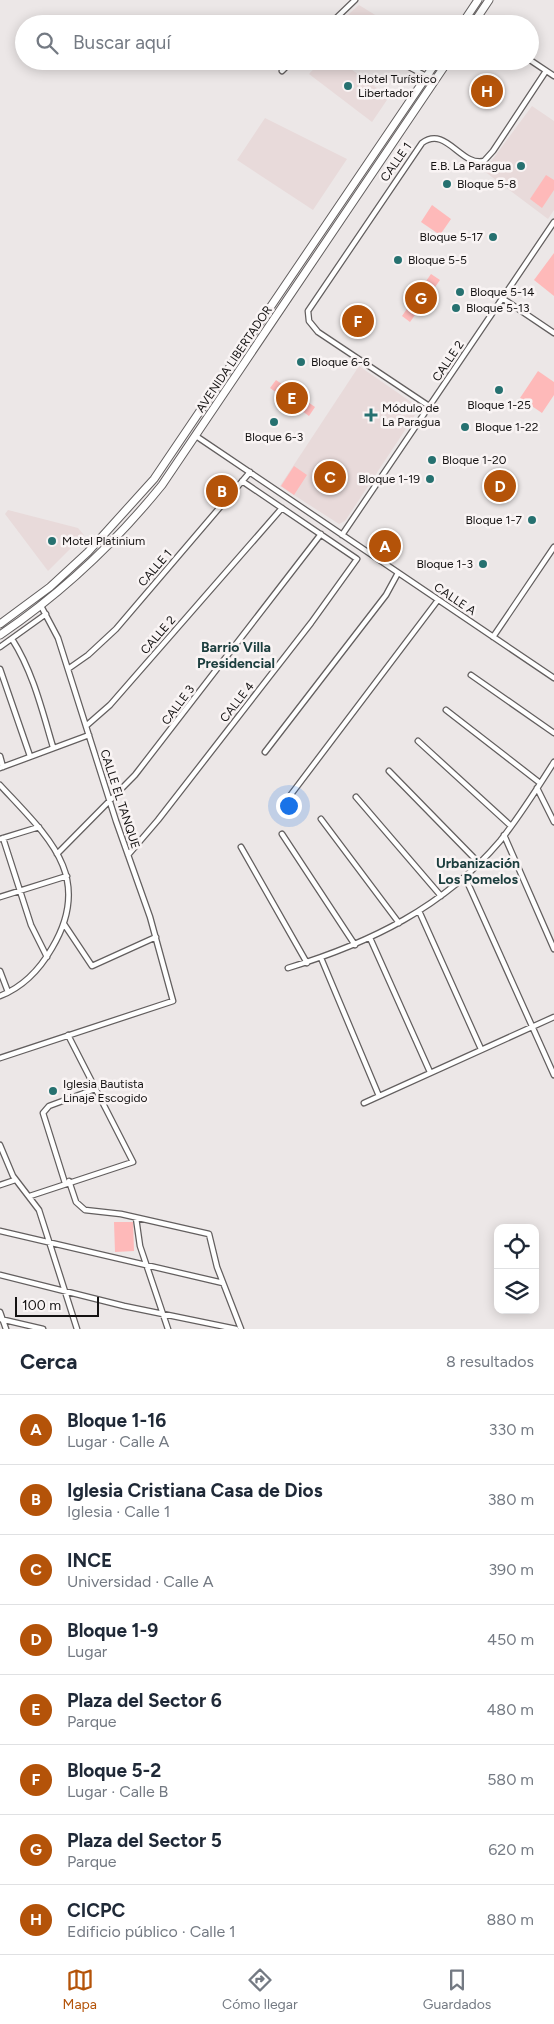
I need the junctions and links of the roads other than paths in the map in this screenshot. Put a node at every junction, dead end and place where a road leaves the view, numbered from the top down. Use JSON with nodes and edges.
{"nodes":[{"id":1,"x":355,"y":0,"type":"edge"},
{"id":2,"x":478,"y":0,"type":"edge"},
{"id":3,"x":489,"y":0,"type":"edge"},
{"id":4,"x":339,"y":15,"type":"edge"},
{"id":5,"x":468,"y":15,"type":"edge"},
{"id":6,"x":480,"y":15,"type":"edge"},
{"id":7,"x":539,"y":66,"type":"edge"},
{"id":8,"x":415,"y":70,"type":"edge"},
{"id":9,"x":430,"y":70,"type":"edge"},
{"id":10,"x":442,"y":70,"type":"edge"},
{"id":11,"x":546,"y":71,"type":"junction"},
{"id":12,"x":426,"y":76,"type":"junction"},
{"id":13,"x":554,"y":76,"type":"edge"},
{"id":14,"x":554,"y":222,"type":"edge"},
{"id":15,"x":502,"y":298,"type":"junction"},
{"id":16,"x":554,"y":333,"type":"edge"},
{"id":17,"x":429,"y":406,"type":"junction"},
{"id":18,"x":189,"y":430,"type":"junction"},
{"id":19,"x":196,"y":436,"type":"junction"},
{"id":20,"x":250,"y":472,"type":"junction"},
{"id":21,"x":242,"y":481,"type":"junction"},
{"id":22,"x":282,"y":508,"type":"junction"},
{"id":23,"x":312,"y":515,"type":"junction"},
{"id":24,"x":306,"y":524,"type":"junction"},
{"id":25,"x":321,"y":534,"type":"junction"},
{"id":26,"x":345,"y":536,"type":"junction"},
{"id":27,"x":554,"y":546,"type":"edge"},
{"id":28,"x":340,"y":547,"type":"junction"},
{"id":29,"x":398,"y":573,"type":"junction"},
{"id":30,"x":438,"y":600,"type":"junction"},
{"id":31,"x":41,"y":606,"type":"junction"},
{"id":32,"x":46,"y":614,"type":"junction"},
{"id":33,"x":0,"y":624,"type":"edge"},
{"id":34,"x":0,"y":635,"type":"edge"},
{"id":35,"x":493,"y":637,"type":"junction"},
{"id":36,"x":12,"y":639,"type":"junction"},
{"id":37,"x":0,"y":647,"type":"edge"},
{"id":38,"x":0,"y":669,"type":"edge"},
{"id":39,"x":68,"y":669,"type":"junction"},
{"id":40,"x":471,"y":675,"type":"dead end"},
{"id":41,"x":554,"y":678,"type":"edge"},
{"id":42,"x":446,"y":710,"type":"dead end"},
{"id":43,"x":86,"y":726,"type":"junction"},
{"id":44,"x":554,"y":733,"type":"edge"},
{"id":45,"x":88,"y":735,"type":"junction"},
{"id":46,"x":418,"y":741,"type":"dead end"},
{"id":47,"x":53,"y":747,"type":"junction"},
{"id":48,"x":265,"y":752,"type":"dead end"},
{"id":49,"x":0,"y":756,"type":"edge"},
{"id":50,"x":30,"y":756,"type":"junction"},
{"id":51,"x":554,"y":762,"type":"edge"},
{"id":52,"x":2,"y":767,"type":"edge"},
{"id":53,"x":389,"y":771,"type":"dead end"},
{"id":54,"x":0,"y":785,"type":"edge"},
{"id":55,"x":539,"y":785,"type":"junction"},
{"id":56,"x":356,"y":797,"type":"dead end"},
{"id":57,"x":110,"y":802,"type":"junction"},
{"id":58,"x":283,"y":805,"type":"dead end"},
{"id":59,"x":321,"y":819,"type":"dead end"},
{"id":60,"x":554,"y":822,"type":"edge"},
{"id":61,"x":512,"y":826,"type":"junction"},
{"id":62,"x":39,"y":827,"type":"junction"},
{"id":63,"x":282,"y":834,"type":"dead end"},
{"id":64,"x":504,"y":835,"type":"junction"},
{"id":65,"x":2,"y":838,"type":"edge"},
{"id":66,"x":241,"y":847,"type":"dead end"},
{"id":67,"x":57,"y":854,"type":"junction"},
{"id":68,"x":128,"y":855,"type":"junction"},
{"id":69,"x":479,"y":863,"type":"junction"},
{"id":70,"x":67,"y":876,"type":"junction"},
{"id":71,"x":465,"y":877,"type":"junction"},
{"id":72,"x":20,"y":891,"type":"junction"},
{"id":73,"x":441,"y":896,"type":"junction"},
{"id":74,"x":0,"y":897,"type":"edge"},
{"id":75,"x":419,"y":911,"type":"junction"},
{"id":76,"x":398,"y":923,"type":"junction"},
{"id":77,"x":64,"y":924,"type":"junction"},
{"id":78,"x":156,"y":937,"type":"junction"},
{"id":79,"x":370,"y":938,"type":"junction"},
{"id":80,"x":355,"y":946,"type":"junction"},
{"id":81,"x":554,"y":949,"type":"edge"},
{"id":82,"x":47,"y":957,"type":"junction"},
{"id":83,"x":321,"y":958,"type":"junction"},
{"id":84,"x":307,"y":963,"type":"junction"},
{"id":85,"x":288,"y":968,"type":"dead end"},
{"id":86,"x":0,"y":971,"type":"edge"},
{"id":87,"x":8,"y":992,"type":"junction"},
{"id":88,"x":0,"y":996,"type":"edge"},
{"id":89,"x":554,"y":1017,"type":"edge"},
{"id":90,"x":531,"y":1027,"type":"junction"},
{"id":91,"x":68,"y":1035,"type":"junction"},
{"id":92,"x":481,"y":1049,"type":"junction"},
{"id":93,"x":0,"y":1058,"type":"edge"},
{"id":94,"x":430,"y":1072,"type":"junction"},
{"id":95,"x":553,"y":1075,"type":"edge"},
{"id":96,"x":95,"y":1089,"type":"junction"},
{"id":97,"x":379,"y":1096,"type":"junction"},
{"id":98,"x":364,"y":1102,"type":"dead end"},
{"id":99,"x":1,"y":1149,"type":"edge"},
{"id":100,"x":15,"y":1180,"type":"junction"},
{"id":101,"x":67,"y":1182,"type":"junction"},
{"id":102,"x":0,"y":1185,"type":"edge"},
{"id":103,"x":30,"y":1196,"type":"junction"},
{"id":104,"x":136,"y":1218,"type":"junction"},
{"id":105,"x":0,"y":1231,"type":"edge"},
{"id":106,"x":50,"y":1243,"type":"junction"},
{"id":107,"x":146,"y":1266,"type":"junction"},
{"id":108,"x":0,"y":1275,"type":"edge"},
{"id":109,"x":223,"y":1283,"type":"junction"},
{"id":110,"x":66,"y":1291,"type":"junction"},
{"id":111,"x":0,"y":1312,"type":"edge"},
{"id":112,"x":162,"y":1312,"type":"junction"},
{"id":113,"x":1,"y":1319,"type":"edge"},
{"id":114,"x":6,"y":1329,"type":"edge"},
{"id":115,"x":43,"y":1329,"type":"edge"},
{"id":116,"x":77,"y":1329,"type":"edge"},
{"id":117,"x":168,"y":1329,"type":"edge"},
{"id":118,"x":236,"y":1329,"type":"edge"},
{"id":119,"x":241,"y":1329,"type":"edge"}],
"edges":[{"from":1,"to":4,"type":"street"},
{"from":2,"to":5,"type":"main road"},
{"from":3,"to":6,"type":"main road"},
{"from":7,"to":11,"type":"street"},
{"from":8,"to":12,"type":"street"},
{"from":9,"to":12,"type":"main road","name":"AVENIDA LIBERTADOR"},
{"from":10,"to":19,"type":"main road","name":"AVENIDA LIBERTADOR"},
{"from":11,"to":13,"type":"street"},
{"from":11,"to":17,"type":"street","name":"CALLE 1"},
{"from":12,"to":18,"type":"main road","name":"AVENIDA LIBERTADOR"},
{"from":14,"to":15,"type":"street","name":"CALLE 2"},
{"from":15,"to":16,"type":"street"},
{"from":15,"to":17,"type":"street","name":"CALLE 2"},
{"from":17,"to":26,"type":"street","name":"CALLE 2"},
{"from":18,"to":19,"type":"main road"},
{"from":18,"to":33,"type":"main road","name":"AVENIDA LIBERTADOR"},
{"from":19,"to":20,"type":"street","name":"CALLE A"},
{"from":19,"to":31,"type":"main road","name":"AVENIDA LIBERTADOR"},
{"from":20,"to":21,"type":"street","name":"CALLE 1"},
{"from":20,"to":23,"type":"street","name":"CALLE A"},
{"from":21,"to":22,"type":"street"},
{"from":21,"to":39,"type":"street","name":"CALLE 1"},
{"from":22,"to":24,"type":"street"},
{"from":22,"to":43,"type":"street","name":"CALLE 2"},
{"from":23,"to":24,"type":"street"},
{"from":23,"to":26,"type":"street","name":"CALLE A"},
{"from":24,"to":25,"type":"street"},
{"from":25,"to":28,"type":"street"},
{"from":25,"to":57,"type":"street","name":"CALLE 3"},
{"from":26,"to":28,"type":"street","name":"CALLE 2"},
{"from":26,"to":29,"type":"street","name":"CALLE A"},
{"from":27,"to":35,"type":"street"},
{"from":28,"to":68,"type":"street","name":"CALLE 4"},
{"from":29,"to":30,"type":"street","name":"CALLE A"},
{"from":29,"to":48,"type":"street"},
{"from":30,"to":35,"type":"street","name":"CALLE A"},
{"from":30,"to":58,"type":"street"},
{"from":31,"to":32,"type":"street","name":"CALLE EL TANQUE"},
{"from":31,"to":34,"type":"main road","name":"AVENIDA LIBERTADOR"},
{"from":32,"to":36,"type":"street"},
{"from":32,"to":39,"type":"street","name":"CALLE EL TANQUE"},
{"from":35,"to":41,"type":"street","name":"CALLE A"},
{"from":36,"to":37,"type":"street"},
{"from":36,"to":47,"type":"street"},
{"from":38,"to":50,"type":"street"},
{"from":39,"to":43,"type":"street","name":"CALLE EL TANQUE"},
{"from":40,"to":44,"type":"street"},
{"from":42,"to":55,"type":"street"},
{"from":43,"to":45,"type":"street","name":"CALLE EL TANQUE"},
{"from":45,"to":47,"type":"street"},
{"from":45,"to":57,"type":"street","name":"CALLE EL TANQUE"},
{"from":46,"to":61,"type":"street"},
{"from":47,"to":50,"type":"street"},
{"from":49,"to":52,"type":"street"},
{"from":50,"to":52,"type":"street"},
{"from":51,"to":55,"type":"street"},
{"from":53,"to":69,"type":"street"},
{"from":54,"to":62,"type":"street"},
{"from":55,"to":60,"type":"street"},
{"from":55,"to":61,"type":"street"},
{"from":56,"to":73,"type":"street"},
{"from":57,"to":67,"type":"street","name":"CALLE 3"},
{"from":57,"to":68,"type":"street","name":"CALLE EL TANQUE"},
{"from":59,"to":76,"type":"street"},
{"from":61,"to":64,"type":"street"},
{"from":62,"to":65,"type":"street"},
{"from":62,"to":67,"type":"street"},
{"from":63,"to":80,"type":"street"},
{"from":64,"to":69,"type":"street"},
{"from":64,"to":81,"type":"street"},
{"from":65,"to":72,"type":"street"},
{"from":66,"to":84,"type":"street"},
{"from":67,"to":70,"type":"street"},
{"from":68,"to":78,"type":"street","name":"CALLE EL TANQUE"},
{"from":69,"to":71,"type":"street"},
{"from":70,"to":72,"type":"street"},
{"from":70,"to":77,"type":"street"},
{"from":71,"to":73,"type":"street"},
{"from":71,"to":90,"type":"street"},
{"from":72,"to":74,"type":"street"},
{"from":72,"to":82,"type":"street"},
{"from":73,"to":75,"type":"street"},
{"from":75,"to":76,"type":"street"},
{"from":75,"to":92,"type":"street"},
{"from":76,"to":79,"type":"street"},
{"from":77,"to":78,"type":"street"},
{"from":77,"to":82,"type":"street"},
{"from":78,"to":91,"type":"street","name":"CALLE EL TANQUE"},
{"from":79,"to":80,"type":"street"},
{"from":79,"to":94,"type":"street"},
{"from":80,"to":83,"type":"street"},
{"from":82,"to":87,"type":"street"},
{"from":83,"to":84,"type":"street"},
{"from":83,"to":97,"type":"street"},
{"from":84,"to":85,"type":"street"},
{"from":86,"to":87,"type":"street"},
{"from":87,"to":88,"type":"street"},
{"from":89,"to":90,"type":"street"},
{"from":90,"to":92,"type":"street"},
{"from":90,"to":95,"type":"street"},
{"from":91,"to":93,"type":"street"},
{"from":91,"to":96,"type":"street"},
{"from":92,"to":94,"type":"street"},
{"from":94,"to":97,"type":"street"},
{"from":96,"to":101,"type":"street"},
{"from":96,"to":101,"type":"street"},
{"from":97,"to":98,"type":"street"},
{"from":99,"to":100,"type":"street"},
{"from":100,"to":102,"type":"street"},
{"from":100,"to":103,"type":"street"},
{"from":101,"to":103,"type":"street"},
{"from":101,"to":104,"type":"street"},
{"from":103,"to":106,"type":"street"},
{"from":104,"to":107,"type":"street"},
{"from":104,"to":109,"type":"street"},
{"from":105,"to":106,"type":"street"},
{"from":106,"to":107,"type":"street"},
{"from":106,"to":110,"type":"street"},
{"from":107,"to":109,"type":"street"},
{"from":107,"to":112,"type":"street"},
{"from":108,"to":110,"type":"street"},
{"from":109,"to":119,"type":"street"},
{"from":110,"to":112,"type":"street"},
{"from":110,"to":116,"type":"street"},
{"from":111,"to":113,"type":"street"},
{"from":112,"to":117,"type":"street"},
{"from":112,"to":118,"type":"street"},
{"from":113,"to":114,"type":"street"},
{"from":113,"to":115,"type":"street"}]}
